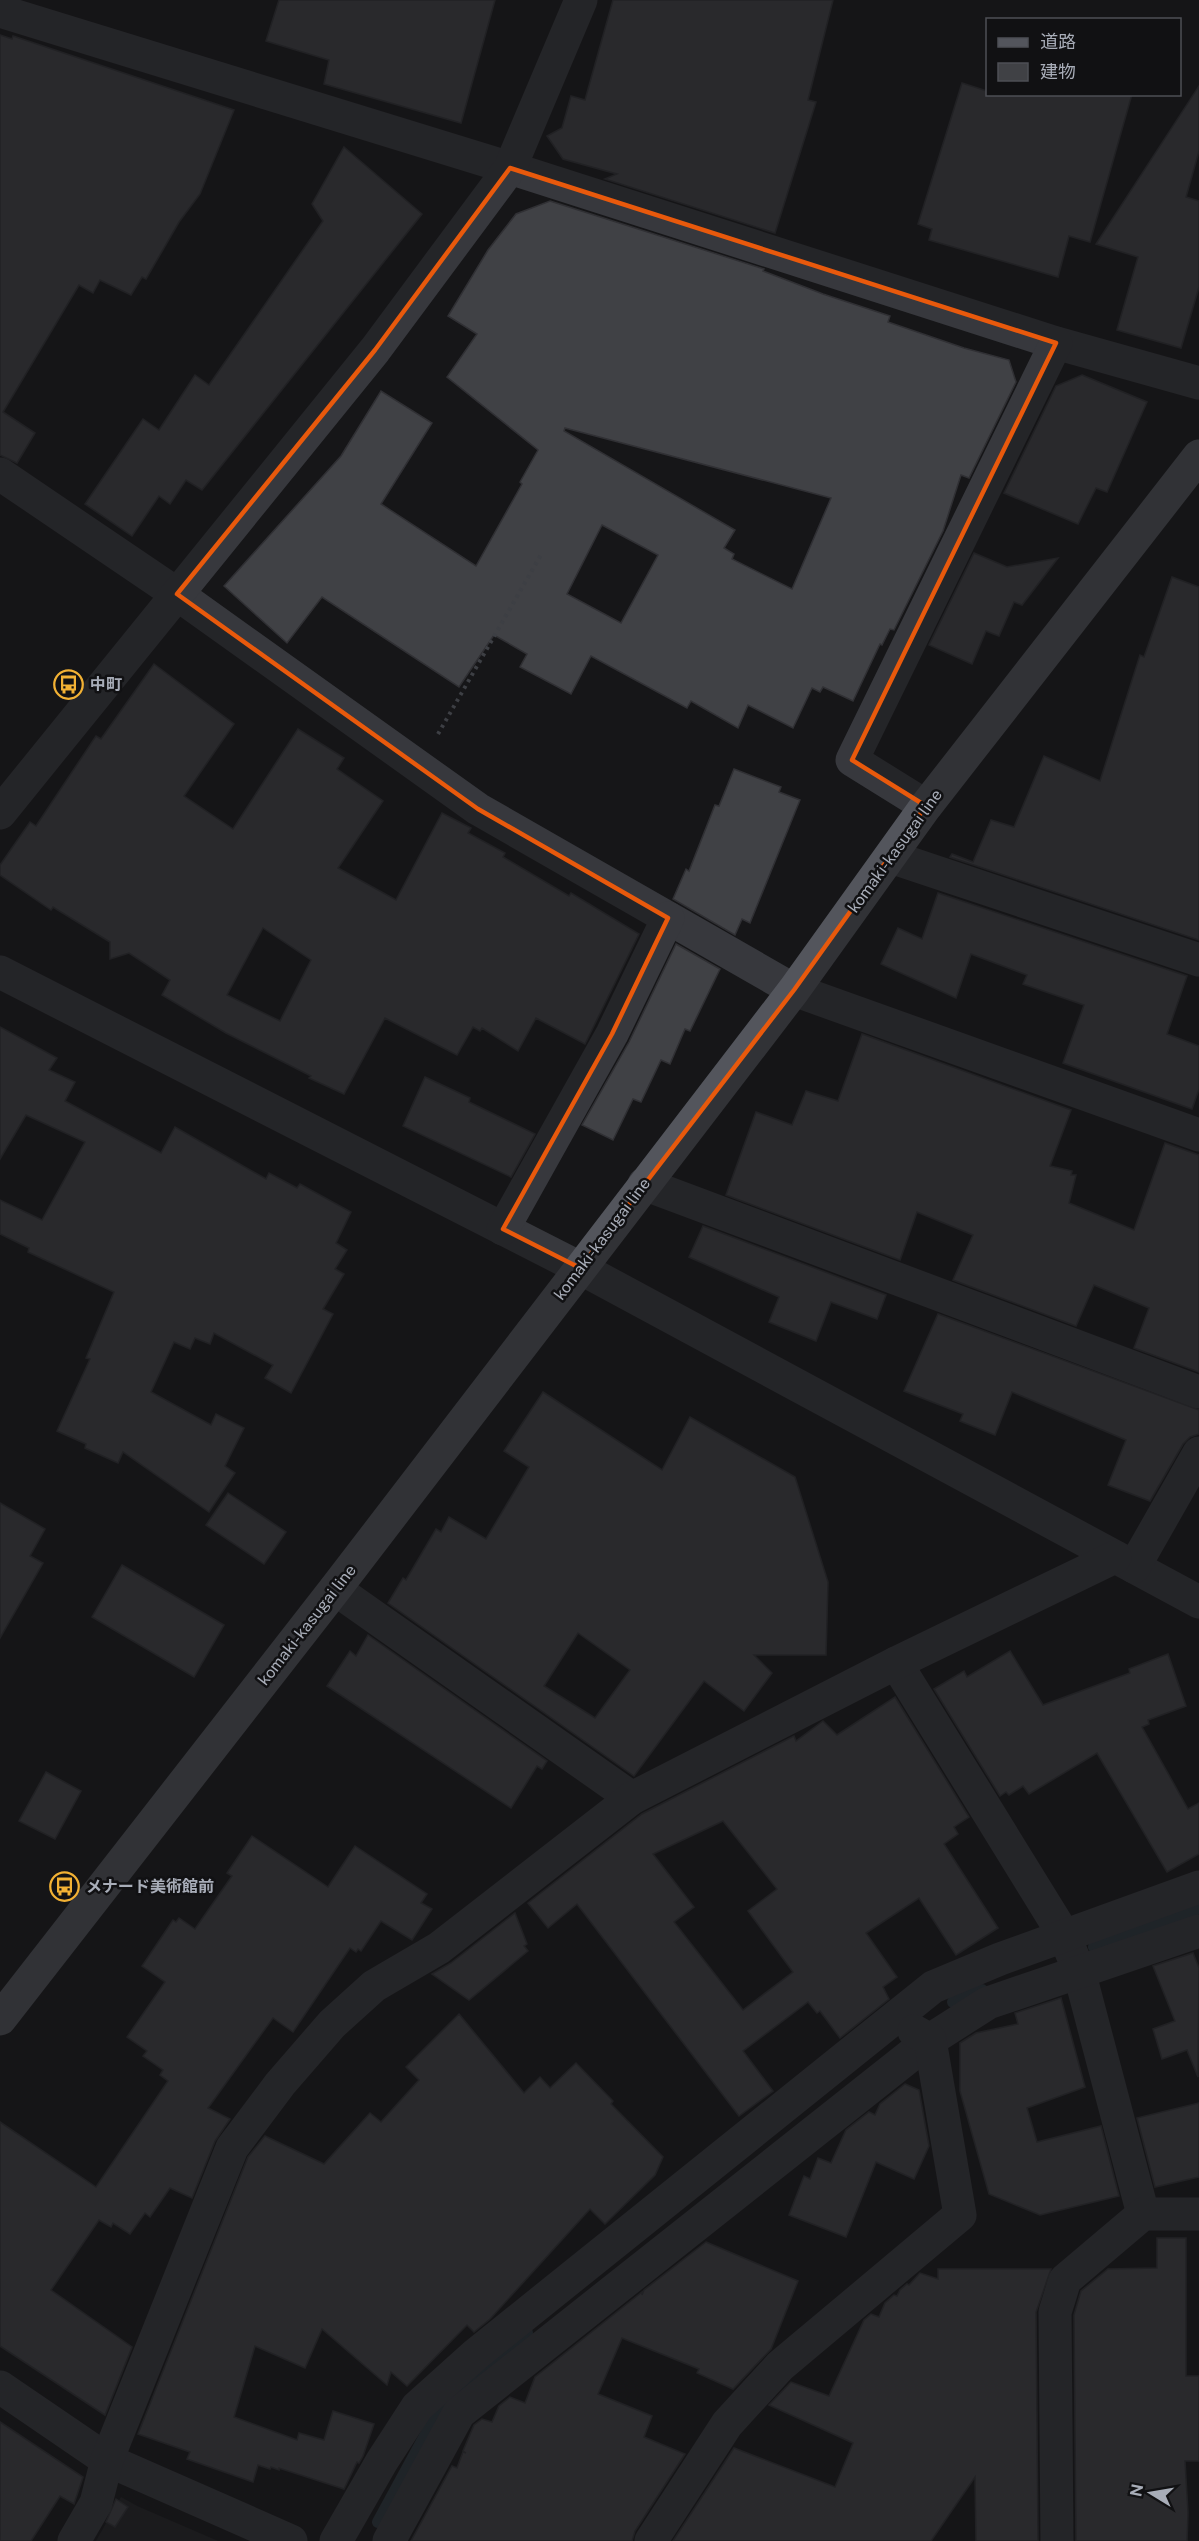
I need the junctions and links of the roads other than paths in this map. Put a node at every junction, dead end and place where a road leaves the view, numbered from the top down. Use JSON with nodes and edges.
{"nodes":[{"id":1,"x":581,"y":0,"type":"edge"},
{"id":2,"x":0,"y":11,"type":"edge"},
{"id":3,"x":510,"y":168,"type":"junction"},
{"id":4,"x":1056,"y":343,"type":"junction"},
{"id":5,"x":1199,"y":383,"type":"edge"},
{"id":6,"x":1199,"y":456,"type":"edge"},
{"id":7,"x":0,"y":474,"type":"edge"},
{"id":8,"x":177,"y":594,"type":"junction"},
{"id":9,"x":926,"y":806,"type":"junction"},
{"id":10,"x":0,"y":813,"type":"edge"},
{"id":11,"x":891,"y":857,"type":"junction"},
{"id":12,"x":668,"y":918,"type":"junction"},
{"id":13,"x":1199,"y":960,"type":"edge"},
{"id":14,"x":0,"y":972,"type":"edge"},
{"id":15,"x":794,"y":990,"type":"junction"},
{"id":16,"x":1199,"y":1135,"type":"edge"},
{"id":17,"x":644,"y":1184,"type":"junction"},
{"id":18,"x":503,"y":1229,"type":"junction"},
{"id":19,"x":580,"y":1268,"type":"junction"},
{"id":20,"x":1199,"y":1392,"type":"edge"},
{"id":21,"x":1199,"y":1453,"type":"edge"},
{"id":22,"x":1124,"y":1562,"type":"junction"},
{"id":23,"x":335,"y":1589,"type":"junction"},
{"id":24,"x":1199,"y":1602,"type":"edge"},
{"id":25,"x":896,"y":1663,"type":"junction"},
{"id":26,"x":632,"y":1798,"type":"junction"},
{"id":27,"x":1199,"y":1887,"type":"edge"},
{"id":28,"x":1199,"y":1931,"type":"edge"},
{"id":29,"x":1065,"y":1937,"type":"junction"},
{"id":30,"x":1079,"y":1971,"type":"junction"},
{"id":31,"x":0,"y":2019,"type":"edge"},
{"id":32,"x":895,"y":2019,"type":"junction"},
{"id":33,"x":930,"y":2040,"type":"junction"},
{"id":34,"x":1143,"y":2214,"type":"junction"},
{"id":35,"x":1199,"y":2214,"type":"edge"},
{"id":36,"x":0,"y":2386,"type":"edge"},
{"id":37,"x":107,"y":2460,"type":"junction"},
{"id":38,"x":74,"y":2541,"type":"edge"},
{"id":39,"x":291,"y":2541,"type":"edge"},
{"id":40,"x":336,"y":2541,"type":"edge"},
{"id":41,"x":388,"y":2541,"type":"edge"},
{"id":42,"x":651,"y":2541,"type":"edge"},
{"id":43,"x":1057,"y":2541,"type":"edge"}],
"edges":[{"from":1,"to":3,"type":"street"},
{"from":2,"to":3,"type":"street"},
{"from":3,"to":4,"type":"street"},
{"from":3,"to":8,"type":"street"},
{"from":4,"to":5,"type":"street"},
{"from":4,"to":9,"type":"street"},
{"from":6,"to":9,"type":"main road","name":"komaki-kasugai line"},
{"from":7,"to":8,"type":"street"},
{"from":8,"to":10,"type":"street"},
{"from":8,"to":12,"type":"street"},
{"from":9,"to":11,"type":"main road","name":"komaki-kasugai line"},
{"from":11,"to":13,"type":"street"},
{"from":11,"to":15,"type":"main road","name":"komaki-kasugai line"},
{"from":12,"to":15,"type":"street"},
{"from":12,"to":18,"type":"street"},
{"from":14,"to":18,"type":"street"},
{"from":15,"to":16,"type":"street"},
{"from":15,"to":17,"type":"main road","name":"komaki-kasugai line"},
{"from":17,"to":19,"type":"main road","name":"komaki-kasugai line"},
{"from":17,"to":20,"type":"street"},
{"from":18,"to":19,"type":"street"},
{"from":19,"to":22,"type":"street"},
{"from":19,"to":23,"type":"main road","name":"komaki-kasugai line"},
{"from":21,"to":22,"type":"street"},
{"from":22,"to":24,"type":"street"},
{"from":22,"to":25,"type":"street"},
{"from":23,"to":26,"type":"street"},
{"from":23,"to":31,"type":"main road","name":"komaki-kasugai line"},
{"from":25,"to":26,"type":"street"},
{"from":25,"to":29,"type":"street"},
{"from":26,"to":37,"type":"street"},
{"from":27,"to":29,"type":"street"},
{"from":28,"to":30,"type":"street"},
{"from":29,"to":30,"type":"street"},
{"from":29,"to":32,"type":"street"},
{"from":30,"to":33,"type":"street"},
{"from":30,"to":34,"type":"street"},
{"from":32,"to":33,"type":"street"},
{"from":32,"to":40,"type":"street"},
{"from":33,"to":41,"type":"street"},
{"from":33,"to":42,"type":"street"},
{"from":34,"to":35,"type":"street"},
{"from":34,"to":43,"type":"street"},
{"from":36,"to":37,"type":"street"},
{"from":37,"to":38,"type":"street"},
{"from":37,"to":39,"type":"street"}]}
